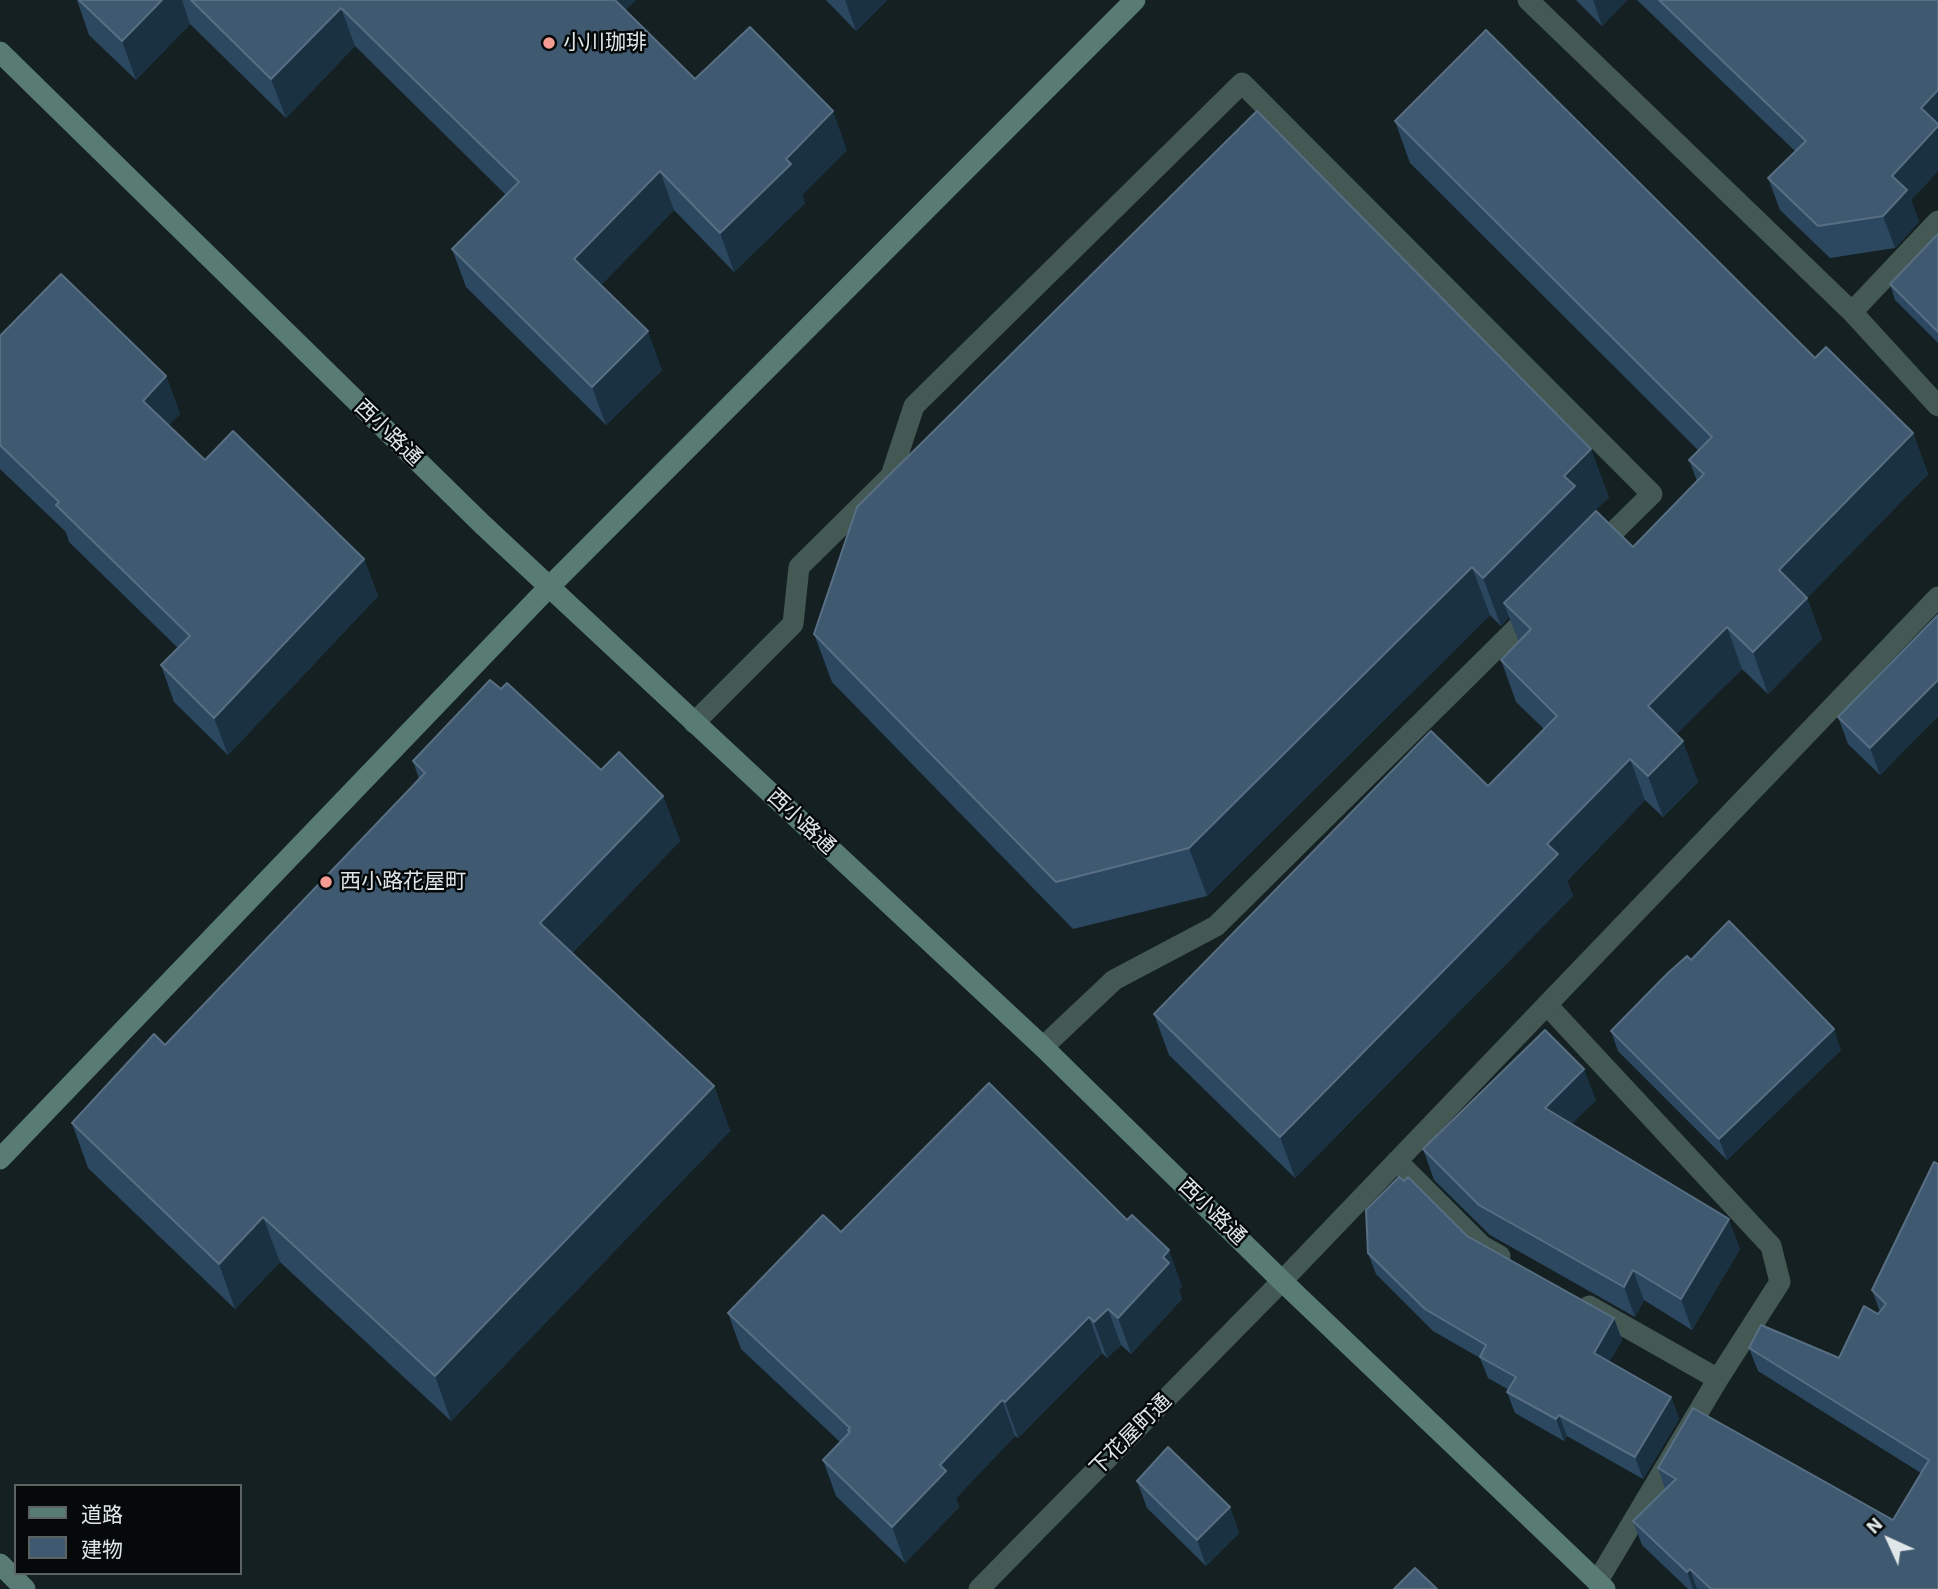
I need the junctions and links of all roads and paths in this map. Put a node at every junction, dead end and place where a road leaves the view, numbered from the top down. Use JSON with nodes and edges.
{"nodes":[{"id":1,"x":1135,"y":0,"type":"edge"},
{"id":2,"x":1528,"y":0,"type":"edge"},
{"id":3,"x":0,"y":51,"type":"edge"},
{"id":4,"x":1938,"y":220,"type":"edge"},
{"id":5,"x":1852,"y":312,"type":"junction"},
{"id":6,"x":1938,"y":406,"type":"edge"},
{"id":7,"x":1582,"y":563,"type":"edge"},
{"id":8,"x":548,"y":588,"type":"junction"},
{"id":9,"x":1552,"y":593,"type":"edge"},
{"id":10,"x":1938,"y":597,"type":"edge"},
{"id":11,"x":694,"y":723,"type":"junction"},
{"id":12,"x":1547,"y":1005,"type":"junction"},
{"id":13,"x":1044,"y":1047,"type":"junction"},
{"id":14,"x":0,"y":1159,"type":"edge"},
{"id":15,"x":1397,"y":1161,"type":"junction"},
{"id":16,"x":1517,"y":1266,"type":"edge"},
{"id":17,"x":1282,"y":1281,"type":"junction"},
{"id":18,"x":1576,"y":1299,"type":"edge"},
{"id":19,"x":1718,"y":1379,"type":"junction"},
{"id":20,"x":0,"y":1564,"type":"edge"},
{"id":21,"x":1601,"y":1585,"type":"edge"},
{"id":22,"x":25,"y":1589,"type":"edge"},
{"id":23,"x":979,"y":1589,"type":"edge"}],
"edges":[{"from":1,"to":8,"type":"street"},
{"from":2,"to":5,"type":"street"},
{"from":3,"to":8,"type":"street","name":"西小路通"},
{"from":4,"to":5,"type":"street"},
{"from":5,"to":6,"type":"street"},
{"from":7,"to":11,"type":"street"},
{"from":8,"to":11,"type":"street","name":"西小路通"},
{"from":8,"to":14,"type":"street"},
{"from":9,"to":13,"type":"street"},
{"from":10,"to":12,"type":"street","name":"下花屋町通"},
{"from":11,"to":13,"type":"street","name":"西小路通"},
{"from":12,"to":15,"type":"street","name":"下花屋町通"},
{"from":12,"to":19,"type":"street"},
{"from":13,"to":17,"type":"street","name":"西小路通"},
{"from":15,"to":16,"type":"street"},
{"from":15,"to":17,"type":"street","name":"下花屋町通"},
{"from":17,"to":21,"type":"street","name":"西小路通"},
{"from":17,"to":23,"type":"street","name":"下花屋町通"},
{"from":18,"to":19,"type":"street"},
{"from":19,"to":21,"type":"street"},
{"from":20,"to":22,"type":"street"}]}
